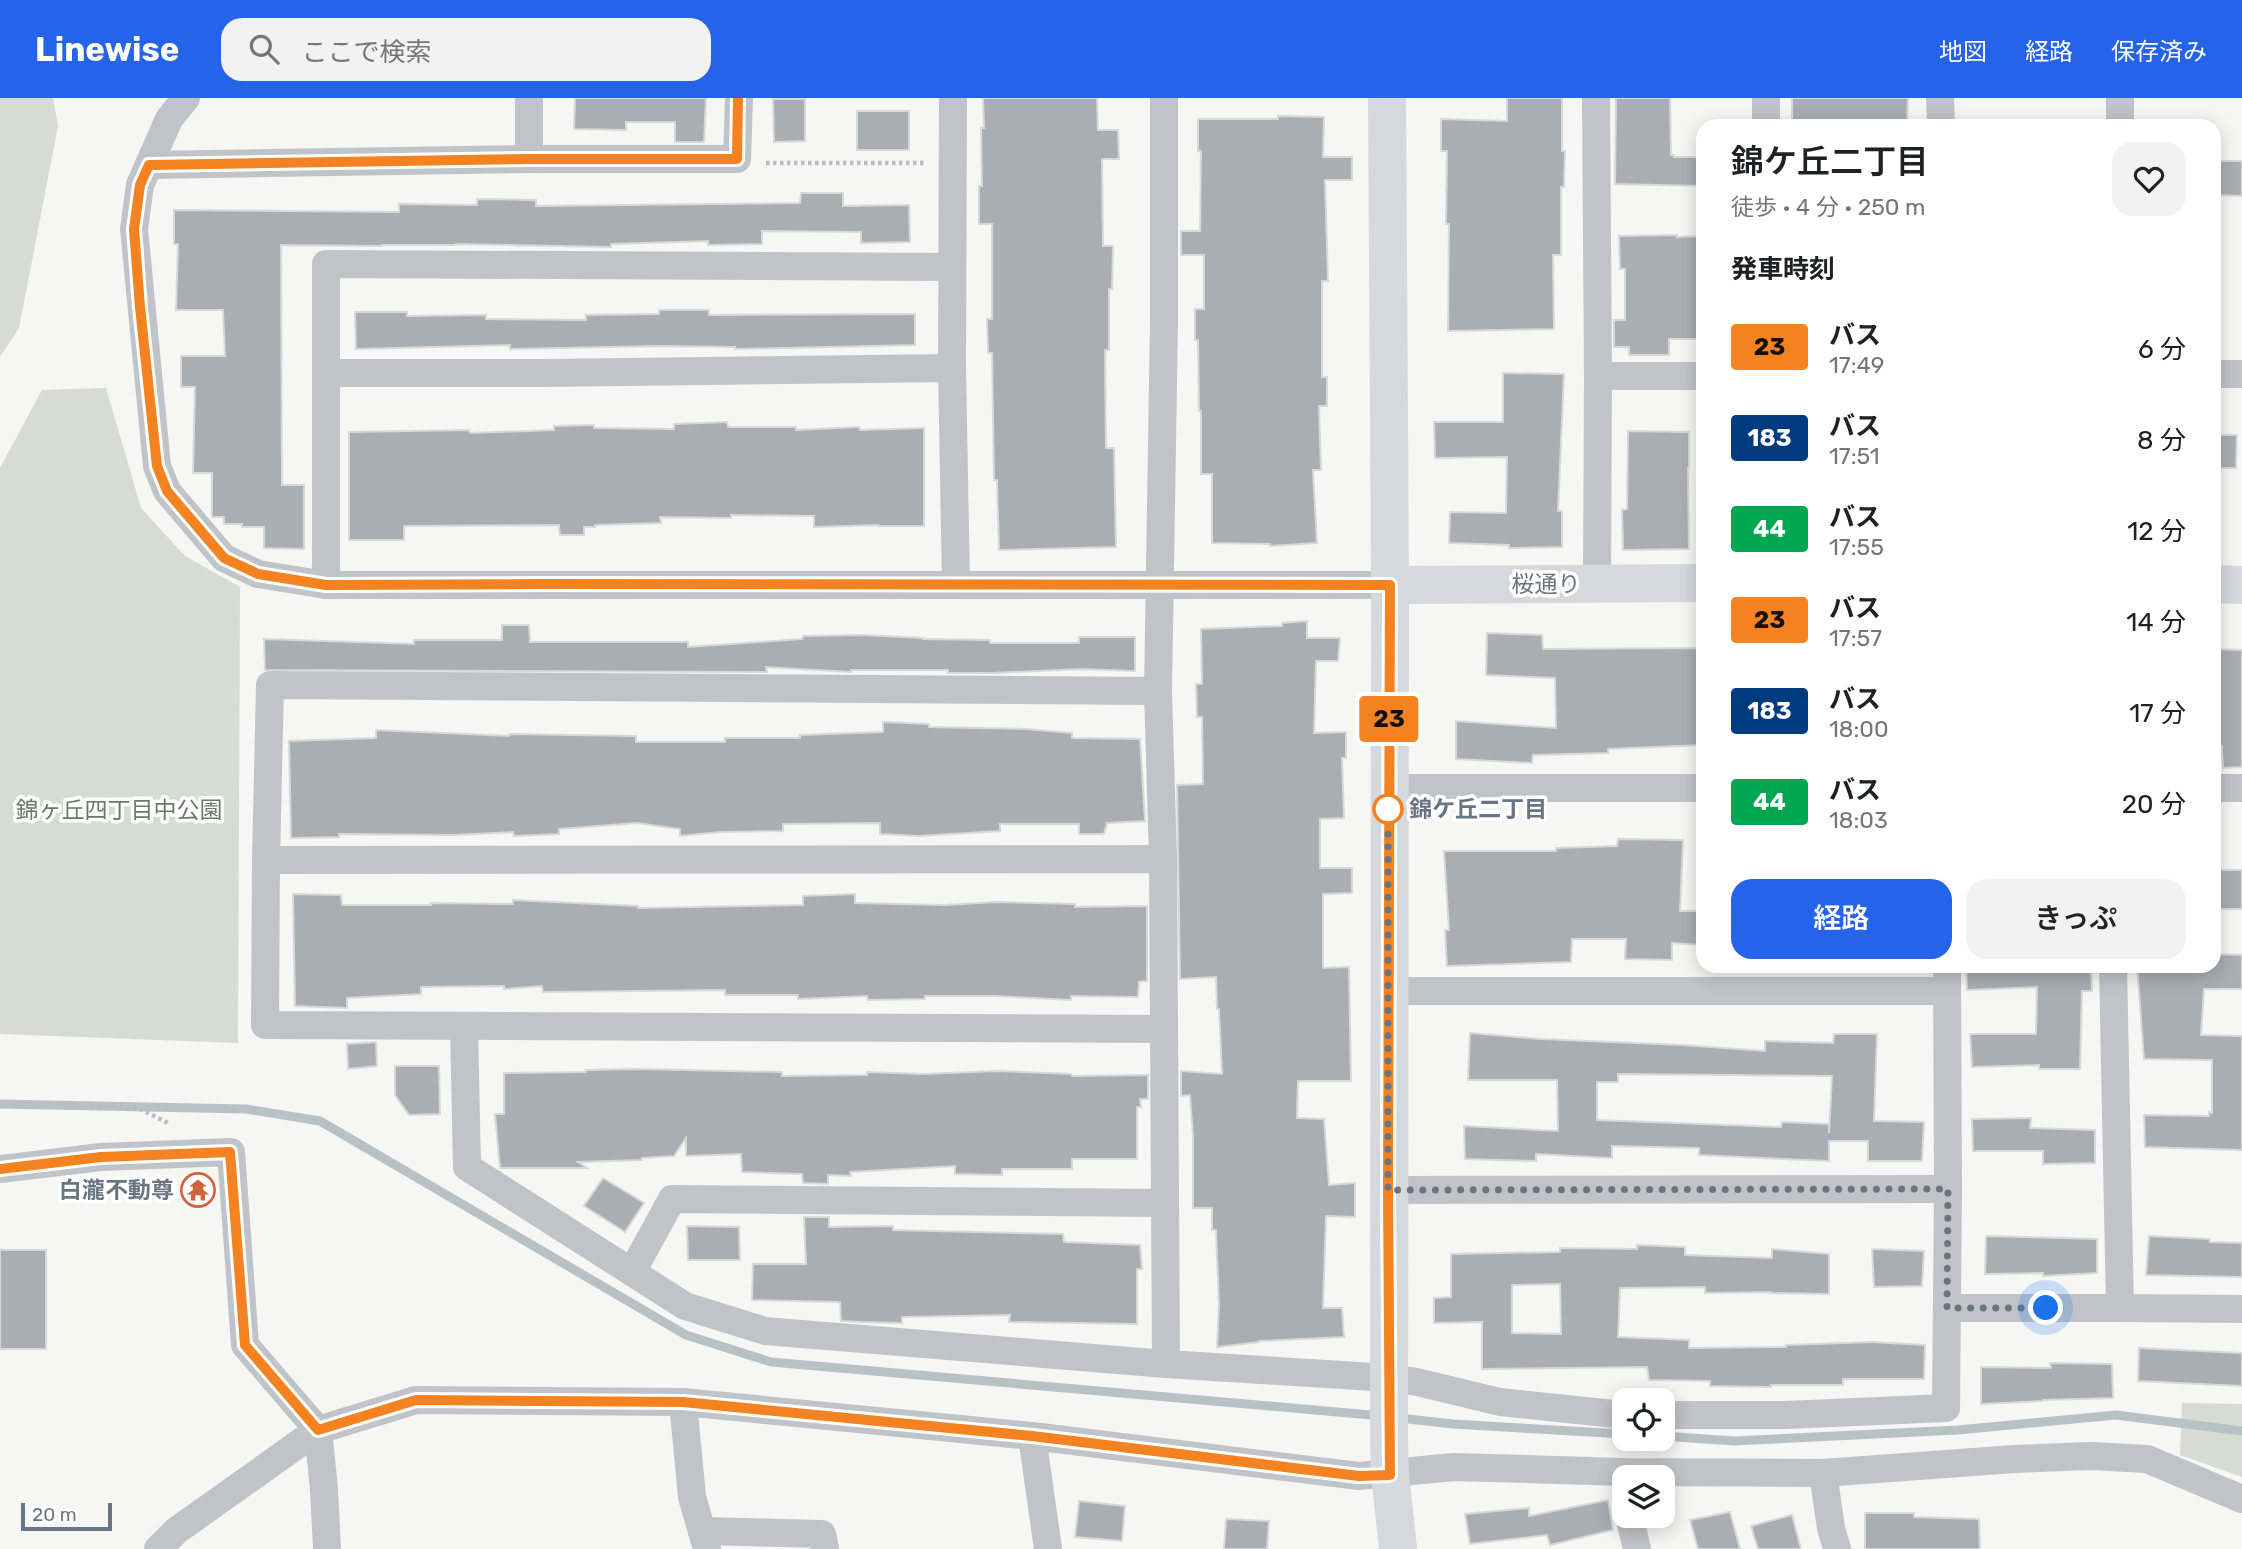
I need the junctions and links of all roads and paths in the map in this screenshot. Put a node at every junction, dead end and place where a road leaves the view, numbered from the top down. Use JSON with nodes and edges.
{"nodes":[{"id":1,"x":187,"y":98,"type":"edge"},
{"id":2,"x":529,"y":98,"type":"edge"},
{"id":3,"x":738,"y":98,"type":"edge"},
{"id":4,"x":953,"y":98,"type":"edge"},
{"id":5,"x":1164,"y":98,"type":"edge"},
{"id":6,"x":1387,"y":98,"type":"edge"},
{"id":7,"x":1596,"y":98,"type":"edge"},
{"id":8,"x":1766,"y":98,"type":"edge"},
{"id":9,"x":1940,"y":98,"type":"edge"},
{"id":10,"x":2120,"y":98,"type":"edge"},
{"id":11,"x":1766,"y":119,"type":"edge"},
{"id":12,"x":1941,"y":119,"type":"edge"},
{"id":13,"x":2120,"y":119,"type":"edge"},
{"id":14,"x":529,"y":159,"type":"junction"},
{"id":15,"x":767,"y":163,"type":"dead end"},
{"id":16,"x":930,"y":163,"type":"dead end"},
{"id":17,"x":149,"y":165,"type":"junction"},
{"id":18,"x":952,"y":267,"type":"junction"},
{"id":19,"x":952,"y":368,"type":"junction"},
{"id":20,"x":326,"y":373,"type":"junction"},
{"id":21,"x":2221,"y":374,"type":"edge"},
{"id":22,"x":2242,"y":374,"type":"edge"},
{"id":23,"x":1598,"y":376,"type":"junction"},
{"id":24,"x":1696,"y":376,"type":"edge"},
{"id":25,"x":1696,"y":583,"type":"edge"},
{"id":26,"x":1597,"y":584,"type":"junction"},
{"id":27,"x":2221,"y":584,"type":"edge"},
{"id":28,"x":2242,"y":584,"type":"edge"},
{"id":29,"x":326,"y":585,"type":"junction"},
{"id":30,"x":956,"y":585,"type":"junction"},
{"id":31,"x":1390,"y":585,"type":"junction"},
{"id":32,"x":1159,"y":586,"type":"junction"},
{"id":33,"x":1158,"y":691,"type":"junction"},
{"id":34,"x":1388,"y":788,"type":"junction"},
{"id":35,"x":1696,"y":788,"type":"edge"},
{"id":36,"x":2221,"y":788,"type":"edge"},
{"id":37,"x":2242,"y":788,"type":"edge"},
{"id":38,"x":1163,"y":859,"type":"junction"},
{"id":39,"x":266,"y":860,"type":"junction"},
{"id":40,"x":2113,"y":973,"type":"edge"},
{"id":41,"x":1947,"y":979,"type":"edge"},
{"id":42,"x":1389,"y":991,"type":"junction"},
{"id":43,"x":464,"y":1026,"type":"junction"},
{"id":44,"x":1163,"y":1029,"type":"junction"},
{"id":45,"x":0,"y":1103,"type":"edge"},
{"id":46,"x":171,"y":1124,"type":"dead end"},
{"id":47,"x":0,"y":1169,"type":"edge"},
{"id":48,"x":1948,"y":1189,"type":"junction"},
{"id":49,"x":1388,"y":1190,"type":"junction"},
{"id":50,"x":1165,"y":1203,"type":"junction"},
{"id":51,"x":632,"y":1272,"type":"junction"},
{"id":52,"x":1947,"y":1308,"type":"junction"},
{"id":53,"x":2120,"y":1308,"type":"junction"},
{"id":54,"x":2242,"y":1309,"type":"edge"},
{"id":55,"x":1166,"y":1364,"type":"junction"},
{"id":56,"x":683,"y":1402,"type":"junction"},
{"id":57,"x":1612,"y":1414,"type":"edge"},
{"id":58,"x":1675,"y":1415,"type":"edge"},
{"id":59,"x":1390,"y":1425,"type":"junction"},
{"id":60,"x":318,"y":1430,"type":"junction"},
{"id":61,"x":1032,"y":1436,"type":"junction"},
{"id":62,"x":1612,"y":1473,"type":"edge"},
{"id":63,"x":1823,"y":1473,"type":"junction"},
{"id":64,"x":1675,"y":1474,"type":"edge"},
{"id":65,"x":2242,"y":1499,"type":"edge"},
{"id":66,"x":1632,"y":1528,"type":"edge"},
{"id":67,"x":704,"y":1540,"type":"edge"},
{"id":68,"x":158,"y":1549,"type":"edge"},
{"id":69,"x":327,"y":1549,"type":"edge"},
{"id":70,"x":825,"y":1549,"type":"edge"},
{"id":71,"x":1048,"y":1549,"type":"edge"},
{"id":72,"x":1398,"y":1549,"type":"edge"},
{"id":73,"x":1637,"y":1549,"type":"edge"},
{"id":74,"x":1837,"y":1549,"type":"edge"}],
"edges":[{"from":1,"to":17,"type":"street"},
{"from":2,"to":14,"type":"street"},
{"from":3,"to":14,"type":"street"},
{"from":4,"to":18,"type":"street"},
{"from":5,"to":32,"type":"street"},
{"from":6,"to":31,"type":"street"},
{"from":7,"to":23,"type":"street"},
{"from":8,"to":11,"type":"street"},
{"from":9,"to":12,"type":"street"},
{"from":10,"to":13,"type":"street"},
{"from":14,"to":17,"type":"street"},
{"from":15,"to":16,"type":"path"},
{"from":17,"to":29,"type":"street"},
{"from":18,"to":19,"type":"street"},
{"from":18,"to":20,"type":"street"},
{"from":19,"to":20,"type":"street"},
{"from":19,"to":30,"type":"street"},
{"from":20,"to":29,"type":"street"},
{"from":21,"to":22,"type":"street"},
{"from":23,"to":24,"type":"street"},
{"from":23,"to":26,"type":"street"},
{"from":25,"to":26,"type":"street","name":"桜通り"},
{"from":26,"to":31,"type":"street","name":"桜通り"},
{"from":27,"to":28,"type":"street"},
{"from":29,"to":30,"type":"street"},
{"from":30,"to":32,"type":"street"},
{"from":31,"to":32,"type":"street"},
{"from":31,"to":34,"type":"street"},
{"from":32,"to":33,"type":"street"},
{"from":33,"to":38,"type":"street"},
{"from":33,"to":39,"type":"street"},
{"from":34,"to":35,"type":"street"},
{"from":34,"to":42,"type":"street"},
{"from":36,"to":37,"type":"street"},
{"from":38,"to":39,"type":"street"},
{"from":38,"to":44,"type":"street"},
{"from":39,"to":43,"type":"street"},
{"from":40,"to":53,"type":"street"},
{"from":41,"to":42,"type":"street"},
{"from":41,"to":48,"type":"street"},
{"from":42,"to":49,"type":"street"},
{"from":43,"to":44,"type":"street"},
{"from":43,"to":51,"type":"street"},
{"from":44,"to":50,"type":"street"},
{"from":45,"to":46,"type":"path"},
{"from":47,"to":60,"type":"street"},
{"from":48,"to":49,"type":"street"},
{"from":48,"to":52,"type":"street"},
{"from":49,"to":59,"type":"street"},
{"from":50,"to":51,"type":"street"},
{"from":50,"to":55,"type":"street"},
{"from":51,"to":55,"type":"street"},
{"from":52,"to":53,"type":"street"},
{"from":52,"to":58,"type":"street"},
{"from":53,"to":54,"type":"street"},
{"from":55,"to":59,"type":"street"},
{"from":56,"to":60,"type":"street"},
{"from":56,"to":61,"type":"street"},
{"from":56,"to":67,"type":"street"},
{"from":57,"to":59,"type":"street"},
{"from":59,"to":61,"type":"street"},
{"from":59,"to":62,"type":"street"},
{"from":59,"to":72,"type":"street"},
{"from":60,"to":68,"type":"street"},
{"from":60,"to":69,"type":"street"},
{"from":61,"to":71,"type":"street"},
{"from":63,"to":64,"type":"street"},
{"from":63,"to":65,"type":"street"},
{"from":63,"to":74,"type":"street"},
{"from":66,"to":73,"type":"street"},
{"from":67,"to":70,"type":"street"}]}
